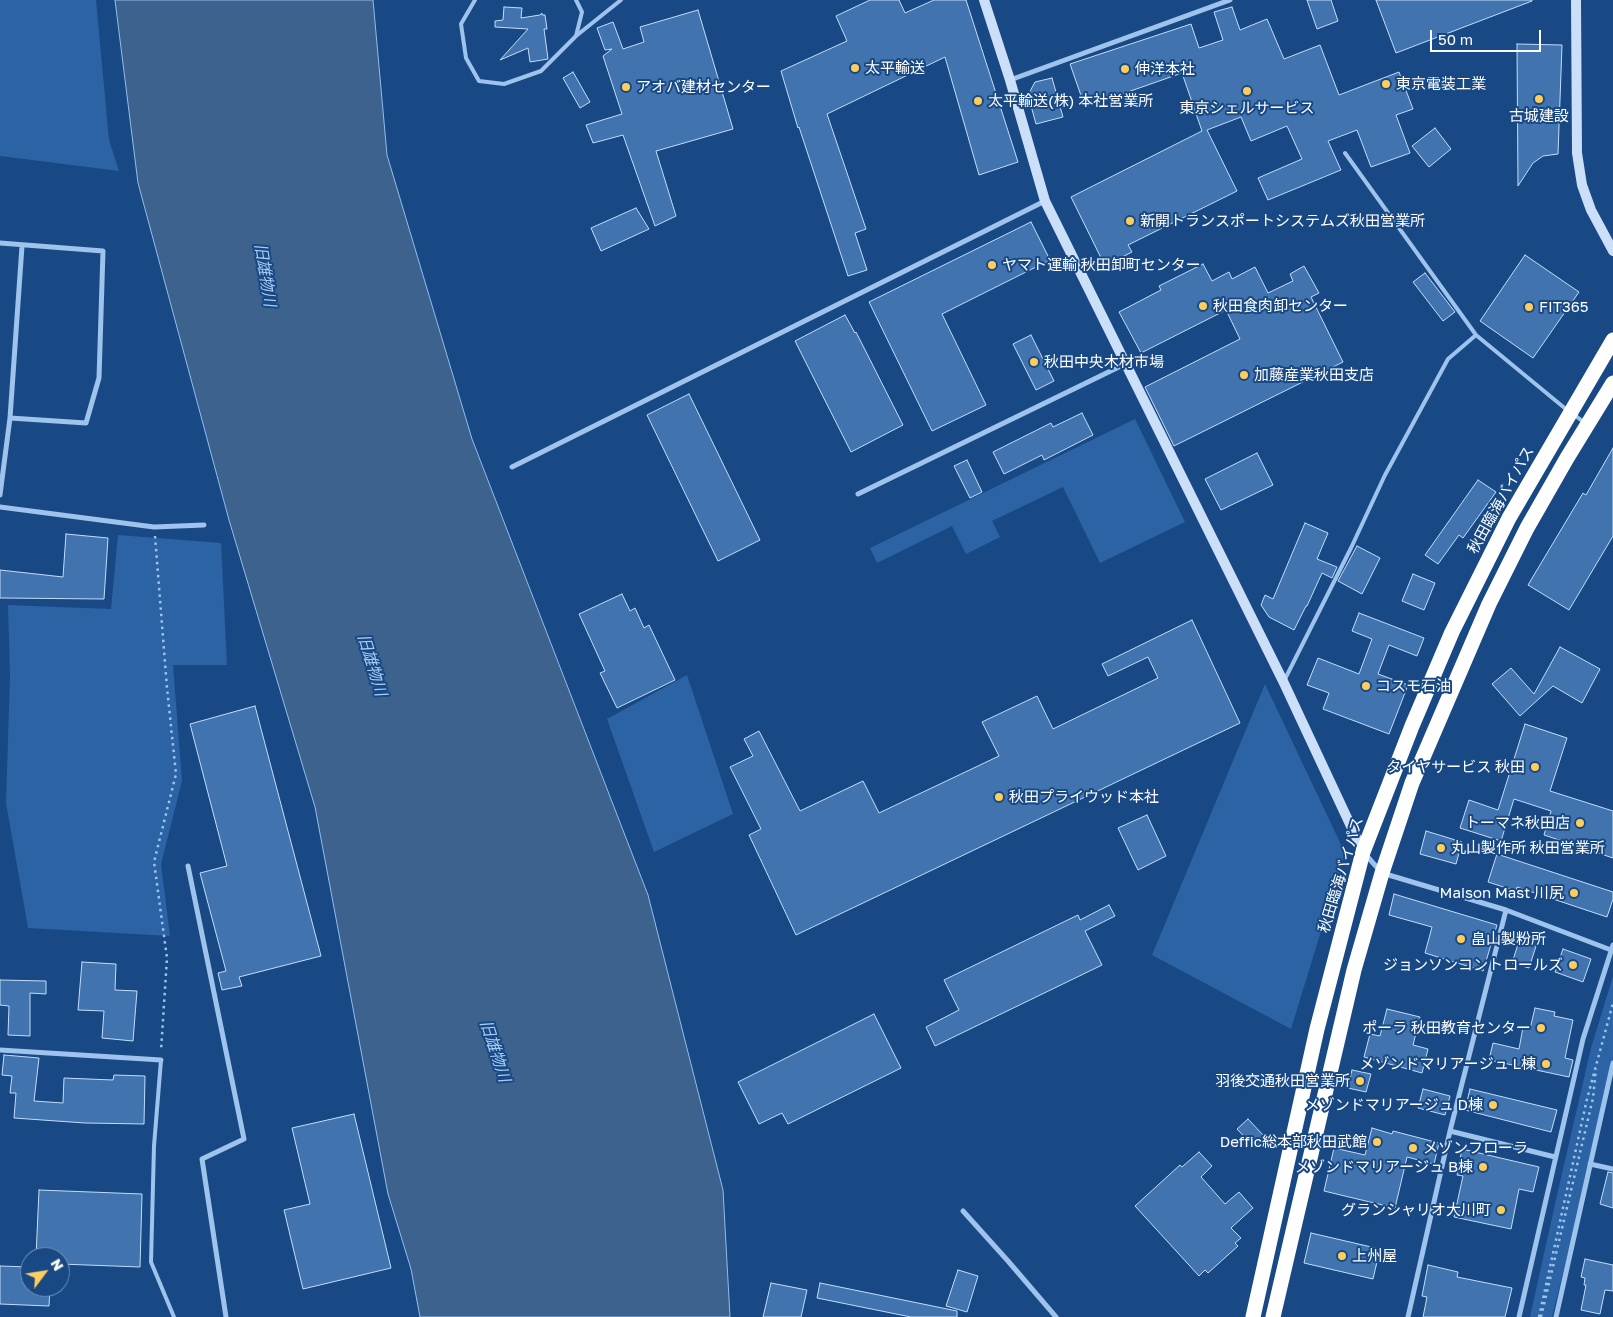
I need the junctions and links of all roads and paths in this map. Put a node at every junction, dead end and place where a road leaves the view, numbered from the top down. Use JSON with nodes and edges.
{"nodes":[{"id":1,"x":475,"y":0,"type":"edge"},
{"id":2,"x":576,"y":0,"type":"edge"},
{"id":3,"x":620,"y":0,"type":"edge"},
{"id":4,"x":1230,"y":0,"type":"edge"},
{"id":5,"x":1576,"y":0,"type":"edge"},
{"id":6,"x":985,"y":1,"type":"edge"},
{"id":7,"x":576,"y":36,"type":"junction"},
{"id":8,"x":1010,"y":80,"type":"junction"},
{"id":9,"x":1345,"y":153,"type":"dead end"},
{"id":10,"x":1045,"y":201,"type":"junction"},
{"id":11,"x":0,"y":243,"type":"edge"},
{"id":12,"x":22,"y":246,"type":"junction"},
{"id":13,"x":1613,"y":251,"type":"edge"},
{"id":14,"x":1476,"y":335,"type":"junction"},
{"id":15,"x":1613,"y":340,"type":"edge"},
{"id":16,"x":1126,"y":364,"type":"junction"},
{"id":17,"x":1613,"y":383,"type":"edge"},
{"id":18,"x":1570,"y":412,"type":"junction"},
{"id":19,"x":10,"y":418,"type":"junction"},
{"id":20,"x":1587,"y":425,"type":"junction"},
{"id":21,"x":512,"y":467,"type":"dead end"},
{"id":22,"x":858,"y":494,"type":"dead end"},
{"id":23,"x":0,"y":495,"type":"edge"},
{"id":24,"x":0,"y":507,"type":"edge"},
{"id":25,"x":204,"y":525,"type":"dead end"},
{"id":26,"x":154,"y":527,"type":"junction"},
{"id":27,"x":1284,"y":681,"type":"junction"},
{"id":28,"x":1363,"y":852,"type":"junction"},
{"id":29,"x":188,"y":866,"type":"dead end"},
{"id":30,"x":1382,"y":873,"type":"junction"},
{"id":31,"x":1506,"y":910,"type":"junction"},
{"id":32,"x":1612,"y":948,"type":"edge"},
{"id":33,"x":1613,"y":1003,"type":"edge"},
{"id":34,"x":0,"y":1050,"type":"edge"},
{"id":35,"x":161,"y":1060,"type":"junction"},
{"id":36,"x":1597,"y":1060,"type":"junction"},
{"id":37,"x":1613,"y":1063,"type":"edge"},
{"id":38,"x":1450,"y":1131,"type":"junction"},
{"id":39,"x":1555,"y":1157,"type":"junction"},
{"id":40,"x":1590,"y":1164,"type":"junction"},
{"id":41,"x":1613,"y":1169,"type":"edge"},
{"id":42,"x":963,"y":1211,"type":"dead end"},
{"id":43,"x":174,"y":1317,"type":"edge"},
{"id":44,"x":226,"y":1317,"type":"edge"},
{"id":45,"x":1056,"y":1317,"type":"edge"},
{"id":46,"x":1253,"y":1317,"type":"edge"},
{"id":47,"x":1273,"y":1317,"type":"edge"},
{"id":48,"x":1408,"y":1317,"type":"edge"},
{"id":49,"x":1519,"y":1317,"type":"edge"},
{"id":50,"x":1540,"y":1317,"type":"edge"},
{"id":51,"x":1556,"y":1317,"type":"edge"}],
"edges":[{"from":1,"to":7,"type":"lane"},
{"from":2,"to":7,"type":"lane"},
{"from":3,"to":7,"type":"lane"},
{"from":4,"to":8,"type":"street"},
{"from":5,"to":13,"type":"street"},
{"from":6,"to":8,"type":"street"},
{"from":8,"to":10,"type":"street"},
{"from":9,"to":14,"type":"lane"},
{"from":10,"to":16,"type":"street"},
{"from":10,"to":21,"type":"street"},
{"from":11,"to":12,"type":"street"},
{"from":12,"to":19,"type":"street"},
{"from":12,"to":19,"type":"street"},
{"from":14,"to":18,"type":"lane"},
{"from":14,"to":27,"type":"lane"},
{"from":15,"to":18,"type":"highway","name":"秋田臨海バイパス"},
{"from":16,"to":22,"type":"street"},
{"from":16,"to":27,"type":"street"},
{"from":17,"to":20,"type":"highway"},
{"from":18,"to":20,"type":"lane"},
{"from":18,"to":28,"type":"highway","name":"秋田臨海バイパス"},
{"from":19,"to":23,"type":"street"},
{"from":20,"to":30,"type":"highway"},
{"from":24,"to":26,"type":"street"},
{"from":25,"to":26,"type":"street"},
{"from":26,"to":35,"type":"path"},
{"from":27,"to":28,"type":"street"},
{"from":28,"to":30,"type":"street"},
{"from":28,"to":46,"type":"highway","name":"秋田臨海バイパス"},
{"from":29,"to":44,"type":"street"},
{"from":30,"to":31,"type":"street"},
{"from":30,"to":47,"type":"highway"},
{"from":31,"to":32,"type":"street"},
{"from":31,"to":38,"type":"street"},
{"from":32,"to":39,"type":"street"},
{"from":33,"to":36,"type":"path"},
{"from":34,"to":35,"type":"street"},
{"from":35,"to":43,"type":"lane"},
{"from":36,"to":50,"type":"path"},
{"from":36,"to":50,"type":"path"},
{"from":37,"to":40,"type":"street"},
{"from":38,"to":39,"type":"street"},
{"from":38,"to":48,"type":"street"},
{"from":39,"to":49,"type":"street"},
{"from":40,"to":41,"type":"street"},
{"from":40,"to":51,"type":"street"},
{"from":42,"to":45,"type":"street"}]}
